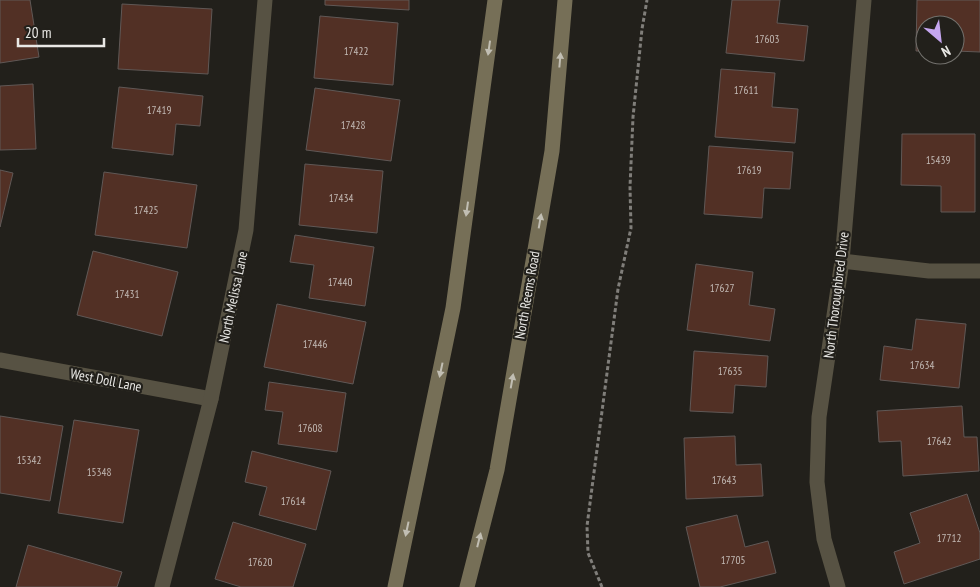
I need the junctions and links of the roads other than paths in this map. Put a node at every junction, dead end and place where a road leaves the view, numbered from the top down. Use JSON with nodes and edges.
{"nodes":[{"id":1,"x":265,"y":0,"type":"edge"},
{"id":2,"x":495,"y":0,"type":"edge"},
{"id":3,"x":565,"y":0,"type":"edge"},
{"id":4,"x":864,"y":0,"type":"edge"},
{"id":5,"x":842,"y":261,"type":"junction"},
{"id":6,"x":980,"y":270,"type":"edge"},
{"id":7,"x":0,"y":360,"type":"edge"},
{"id":8,"x":211,"y":399,"type":"junction"},
{"id":9,"x":162,"y":587,"type":"edge"},
{"id":10,"x":395,"y":587,"type":"edge"},
{"id":11,"x":467,"y":587,"type":"edge"},
{"id":12,"x":838,"y":587,"type":"edge"}],
"edges":[{"from":1,"to":8,"type":"street","name":"North Melissa Lane"},
{"from":2,"to":10,"type":"main road","one_way":true},
{"from":11,"to":3,"type":"main road","name":"North Reems Road","one_way":true},
{"from":4,"to":5,"type":"street","name":"North Thoroughbred Drive"},
{"from":5,"to":6,"type":"street"},
{"from":5,"to":12,"type":"street","name":"North Thoroughbred Drive"},
{"from":7,"to":8,"type":"street","name":"West Doll Lane"},
{"from":8,"to":9,"type":"street","name":"North Melissa Lane"}]}
